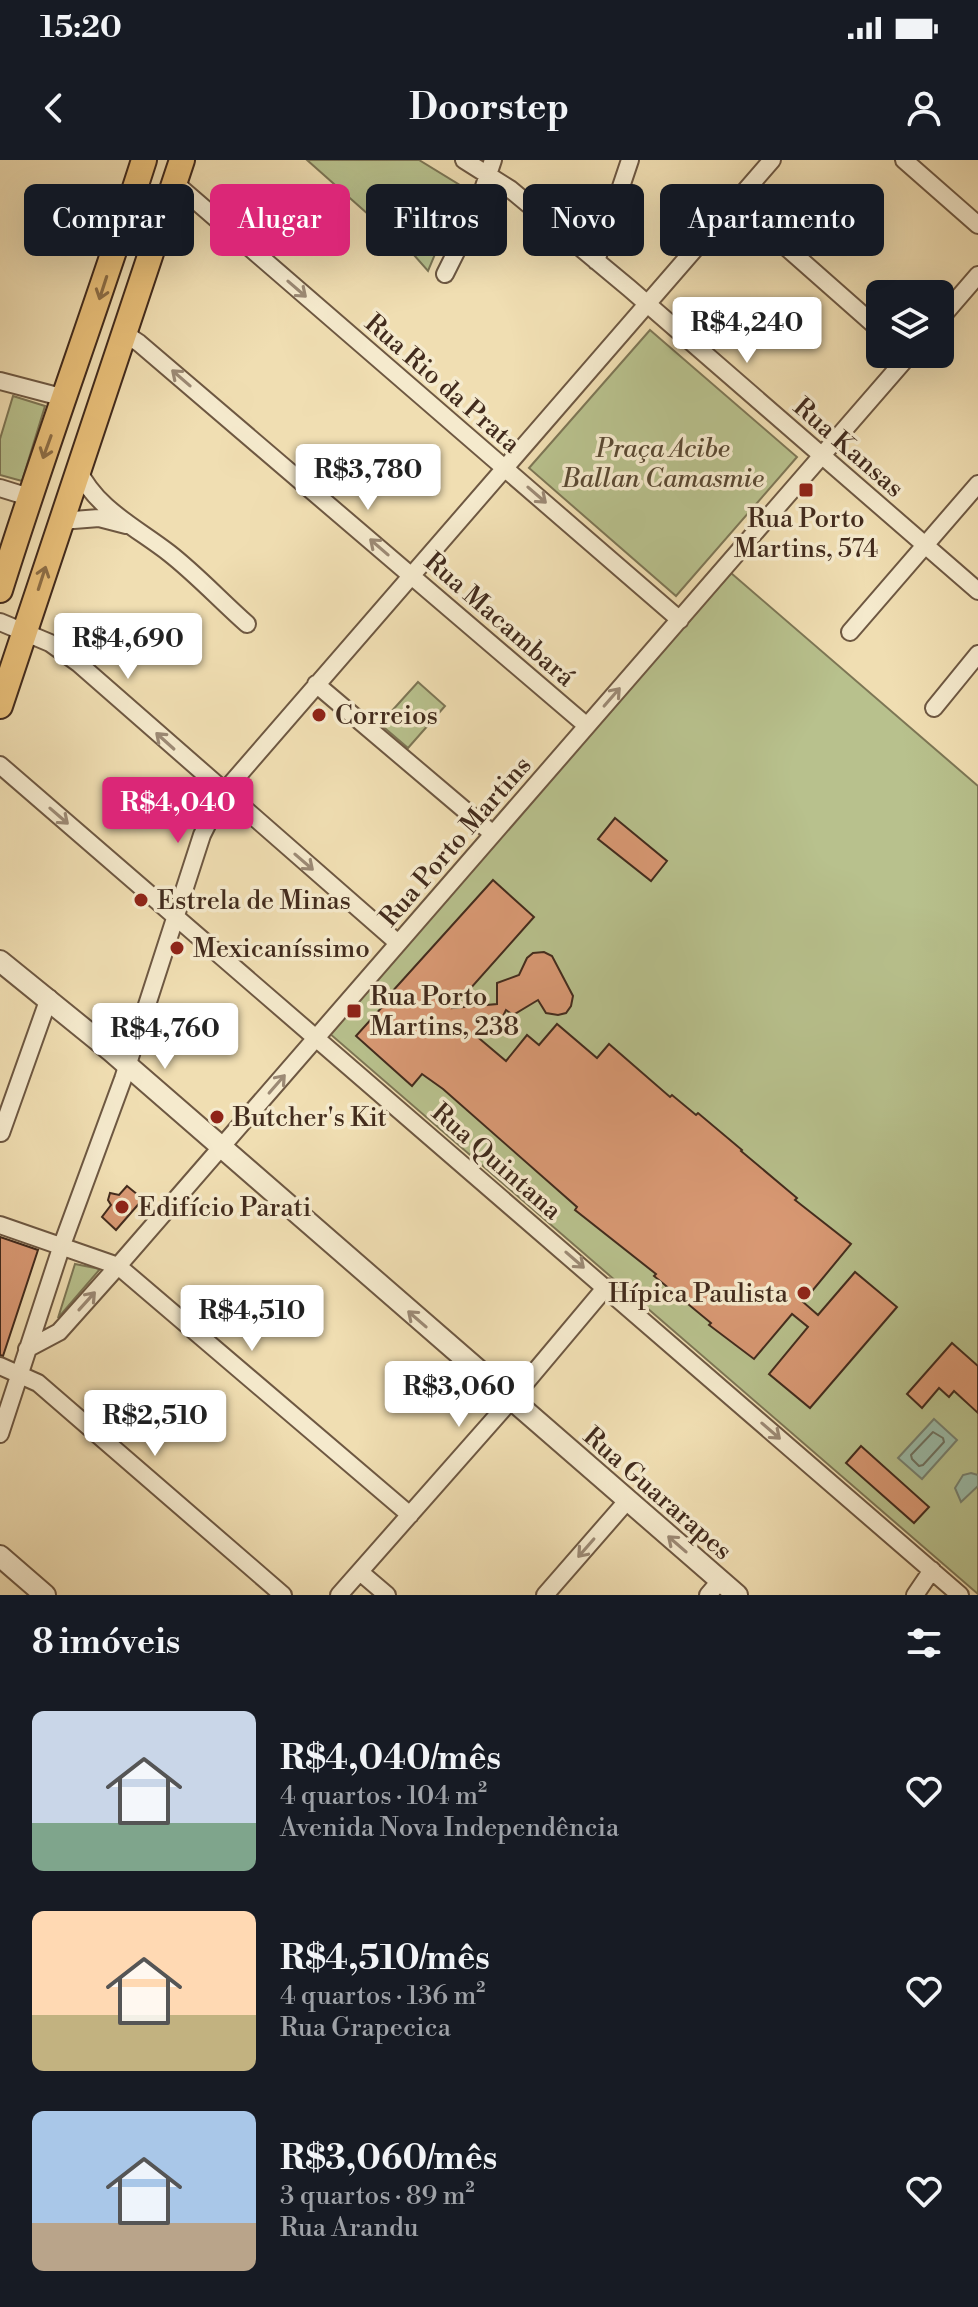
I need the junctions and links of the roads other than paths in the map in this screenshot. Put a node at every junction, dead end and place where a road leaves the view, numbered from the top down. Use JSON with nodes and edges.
{"nodes":[{"id":1,"x":144,"y":160,"type":"edge"},
{"id":2,"x":464,"y":160,"type":"edge"},
{"id":3,"x":630,"y":160,"type":"edge"},
{"id":4,"x":772,"y":160,"type":"edge"},
{"id":5,"x":904,"y":160,"type":"edge"},
{"id":6,"x":491,"y":167,"type":"edge"},
{"id":7,"x":178,"y":172,"type":"edge"},
{"id":8,"x":751,"y":184,"type":"edge"},
{"id":9,"x":978,"y":225,"type":"edge"},
{"id":10,"x":688,"y":256,"type":"edge"},
{"id":11,"x":796,"y":256,"type":"edge"},
{"id":12,"x":596,"y":261,"type":"junction"},
{"id":13,"x":445,"y":274,"type":"dead end"},
{"id":14,"x":976,"y":281,"type":"edge"},
{"id":15,"x":647,"y":304,"type":"junction"},
{"id":16,"x":954,"y":304,"type":"edge"},
{"id":17,"x":866,"y":318,"type":"edge"},
{"id":18,"x":124,"y":333,"type":"junction"},
{"id":19,"x":897,"y":368,"type":"edge"},
{"id":20,"x":1,"y":387,"type":"edge"},
{"id":21,"x":65,"y":398,"type":"junction"},
{"id":22,"x":822,"y":455,"type":"junction"},
{"id":23,"x":504,"y":467,"type":"junction"},
{"id":24,"x":78,"y":469,"type":"junction"},
{"id":25,"x":978,"y":484,"type":"edge"},
{"id":26,"x":0,"y":488,"type":"edge"},
{"id":27,"x":29,"y":497,"type":"junction"},
{"id":28,"x":61,"y":521,"type":"junction"},
{"id":29,"x":135,"y":530,"type":"junction"},
{"id":30,"x":925,"y":545,"type":"junction"},
{"id":31,"x":411,"y":575,"type":"junction"},
{"id":32,"x":0,"y":590,"type":"edge"},
{"id":33,"x":978,"y":591,"type":"edge"},
{"id":34,"x":680,"y":620,"type":"junction"},
{"id":35,"x":0,"y":622,"type":"edge"},
{"id":36,"x":247,"y":624,"type":"dead end"},
{"id":37,"x":25,"y":632,"type":"junction"},
{"id":38,"x":850,"y":632,"type":"dead end"},
{"id":39,"x":978,"y":654,"type":"edge"},
{"id":40,"x":316,"y":684,"type":"junction"},
{"id":41,"x":0,"y":706,"type":"edge"},
{"id":42,"x":934,"y":708,"type":"dead end"},
{"id":43,"x":587,"y":726,"type":"junction"},
{"id":44,"x":0,"y":765,"type":"edge"},
{"id":45,"x":223,"y":793,"type":"junction"},
{"id":46,"x":493,"y":834,"type":"junction"},
{"id":47,"x":177,"y":917,"type":"junction"},
{"id":48,"x":398,"y":943,"type":"junction"},
{"id":49,"x":0,"y":961,"type":"edge"},
{"id":50,"x":49,"y":998,"type":"junction"},
{"id":51,"x":317,"y":1038,"type":"junction"},
{"id":52,"x":126,"y":1066,"type":"junction"},
{"id":53,"x":1,"y":1133,"type":"edge"},
{"id":54,"x":221,"y":1149,"type":"junction"},
{"id":55,"x":0,"y":1225,"type":"edge"},
{"id":56,"x":62,"y":1245,"type":"junction"},
{"id":57,"x":118,"y":1266,"type":"junction"},
{"id":58,"x":606,"y":1287,"type":"junction"},
{"id":59,"x":27,"y":1349,"type":"junction"},
{"id":60,"x":0,"y":1366,"type":"edge"},
{"id":61,"x":19,"y":1373,"type":"junction"},
{"id":62,"x":511,"y":1400,"type":"junction"},
{"id":63,"x":0,"y":1434,"type":"edge"},
{"id":64,"x":627,"y":1501,"type":"junction"},
{"id":65,"x":410,"y":1515,"type":"junction"},
{"id":66,"x":0,"y":1556,"type":"edge"},
{"id":67,"x":360,"y":1572,"type":"junction"},
{"id":68,"x":937,"y":1575,"type":"junction"},
{"id":69,"x":714,"y":1588,"type":"edge"},
{"id":70,"x":916,"y":1594,"type":"edge"},
{"id":71,"x":45,"y":1595,"type":"edge"},
{"id":72,"x":283,"y":1595,"type":"edge"},
{"id":73,"x":339,"y":1595,"type":"edge"},
{"id":74,"x":387,"y":1595,"type":"edge"},
{"id":75,"x":545,"y":1595,"type":"edge"},
{"id":76,"x":737,"y":1595,"type":"edge"},
{"id":77,"x":960,"y":1595,"type":"edge"}],
"edges":[{"from":1,"to":21,"type":"main road","one_way":true},
{"from":2,"to":6,"type":"street","name":"Rua Kansas"},
{"from":3,"to":12,"type":"street"},
{"from":4,"to":8,"type":"street"},
{"from":5,"to":9,"type":"street"},
{"from":6,"to":12,"type":"street","name":"Rua Kansas"},
{"from":6,"to":13,"type":"street"},
{"from":7,"to":18,"type":"main road"},
{"from":7,"to":23,"type":"street","name":"Rua Rio da Prata","one_way":true},
{"from":10,"to":15,"type":"street"},
{"from":11,"to":17,"type":"street"},
{"from":12,"to":15,"type":"street","name":"Rua Kansas"},
{"from":14,"to":16,"type":"street"},
{"from":15,"to":22,"type":"street","name":"Rua Kansas"},
{"from":15,"to":23,"type":"street"},
{"from":18,"to":24,"type":"main road"},
{"from":31,"to":18,"type":"street","name":"Rua Macambará","one_way":true},
{"from":19,"to":22,"type":"street","name":"Rua Porto Martins"},
{"from":20,"to":21,"type":"street"},
{"from":21,"to":27,"type":"main road","one_way":true},
{"from":22,"to":30,"type":"street","name":"Rua Kansas"},
{"from":22,"to":34,"type":"street","name":"Rua Porto Martins"},
{"from":23,"to":31,"type":"street"},
{"from":23,"to":34,"type":"street","name":"Rua Rio da Prata","one_way":true},
{"from":24,"to":28,"type":"main road"},
{"from":24,"to":29,"type":"street"},
{"from":25,"to":30,"type":"street"},
{"from":26,"to":27,"type":"street"},
{"from":27,"to":32,"type":"main road"},
{"from":28,"to":29,"type":"street"},
{"from":37,"to":28,"type":"main road","one_way":true},
{"from":29,"to":36,"type":"street"},
{"from":30,"to":33,"type":"street","name":"Rua Kansas"},
{"from":30,"to":38,"type":"street"},
{"from":31,"to":40,"type":"street"},
{"from":31,"to":43,"type":"street","name":"Rua Macambará"},
{"from":43,"to":34,"type":"street","name":"Rua Porto Martins","one_way":true},
{"from":35,"to":37,"type":"street"},
{"from":37,"to":41,"type":"main road"},
{"from":45,"to":37,"type":"street","one_way":true},
{"from":39,"to":42,"type":"street"},
{"from":40,"to":45,"type":"street"},
{"from":40,"to":46,"type":"street"},
{"from":43,"to":46,"type":"street","name":"Rua Porto Martins"},
{"from":44,"to":47,"type":"street","name":"Rua Quintana","one_way":true},
{"from":45,"to":47,"type":"street"},
{"from":45,"to":48,"type":"street","one_way":true},
{"from":46,"to":48,"type":"street","name":"Rua Porto Martins"},
{"from":47,"to":51,"type":"street","name":"Rua Quintana"},
{"from":47,"to":52,"type":"street"},
{"from":48,"to":51,"type":"street","name":"Rua Porto Martins"},
{"from":49,"to":50,"type":"street","name":"Rua Guararapes"},
{"from":50,"to":52,"type":"street","name":"Rua Guararapes"},
{"from":50,"to":53,"type":"street"},
{"from":54,"to":51,"type":"street","name":"Rua Porto Martins","one_way":true},
{"from":51,"to":58,"type":"street","name":"Rua Quintana","one_way":true},
{"from":52,"to":54,"type":"street","name":"Rua Guararapes"},
{"from":52,"to":56,"type":"street"},
{"from":54,"to":57,"type":"street","name":"Rua Porto Martins"},
{"from":62,"to":54,"type":"street","name":"Rua Guararapes","one_way":true},
{"from":55,"to":56,"type":"street"},
{"from":56,"to":57,"type":"street"},
{"from":56,"to":59,"type":"street"},
{"from":59,"to":57,"type":"street","name":"Rua Porto Martins","one_way":true},
{"from":57,"to":65,"type":"street"},
{"from":58,"to":62,"type":"street"},
{"from":58,"to":68,"type":"street","name":"Rua Quintana","one_way":true},
{"from":59,"to":61,"type":"street"},
{"from":60,"to":61,"type":"street"},
{"from":61,"to":63,"type":"street"},
{"from":61,"to":72,"type":"street"},
{"from":62,"to":64,"type":"street","name":"Rua Guararapes"},
{"from":62,"to":65,"type":"street"},
{"from":69,"to":64,"type":"street","name":"Rua Guararapes","one_way":true},
{"from":64,"to":75,"type":"street","one_way":true},
{"from":65,"to":67,"type":"street"},
{"from":66,"to":71,"type":"street"},
{"from":67,"to":73,"type":"street"},
{"from":67,"to":74,"type":"street"},
{"from":68,"to":70,"type":"street"},
{"from":68,"to":77,"type":"street","name":"Rua Quintana"},
{"from":69,"to":76,"type":"street","name":"Rua Guararapes"}]}
